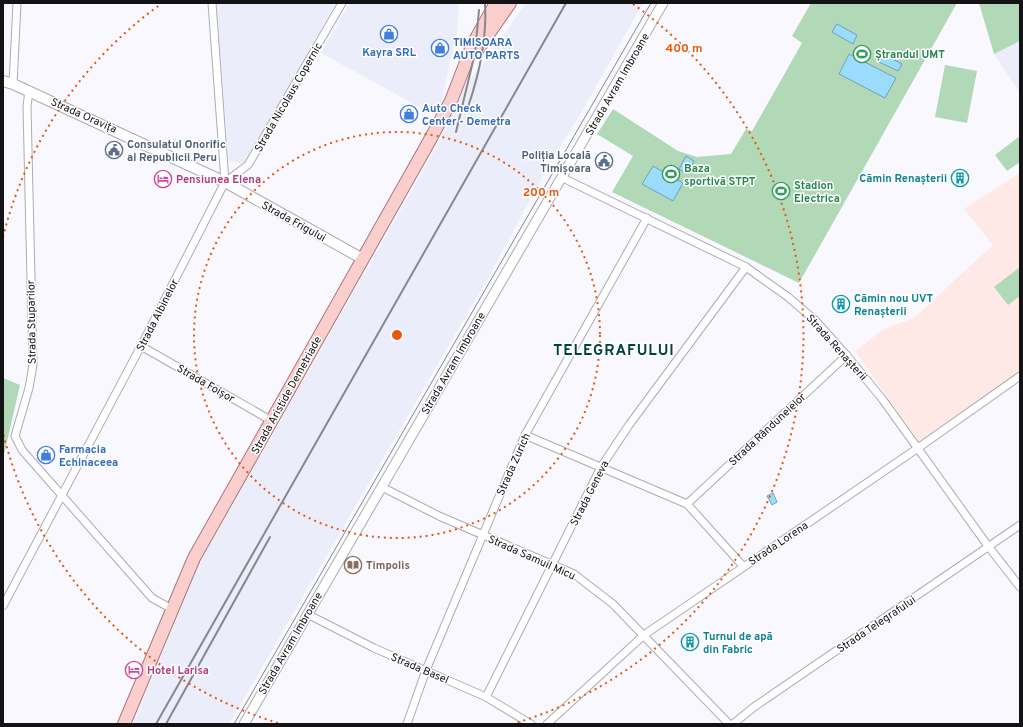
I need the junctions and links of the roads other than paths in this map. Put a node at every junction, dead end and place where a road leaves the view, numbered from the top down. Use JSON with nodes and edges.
{"nodes":[{"id":1,"x":16,"y":3,"type":"edge"},
{"id":2,"x":212,"y":3,"type":"edge"},
{"id":3,"x":342,"y":3,"type":"edge"},
{"id":4,"x":496,"y":3,"type":"edge"},
{"id":5,"x":510,"y":3,"type":"edge"},
{"id":6,"x":663,"y":3,"type":"edge"},
{"id":7,"x":462,"y":73,"type":"junction"},
{"id":8,"x":3,"y":81,"type":"edge"},
{"id":9,"x":13,"y":84,"type":"junction"},
{"id":10,"x":29,"y":90,"type":"junction"},
{"id":11,"x":562,"y":178,"type":"junction"},
{"id":12,"x":225,"y":182,"type":"junction"},
{"id":13,"x":646,"y":218,"type":"junction"},
{"id":14,"x":363,"y":259,"type":"junction"},
{"id":15,"x":746,"y":267,"type":"junction"},
{"id":16,"x":141,"y":346,"type":"junction"},
{"id":17,"x":847,"y":355,"type":"junction"},
{"id":18,"x":1020,"y":376,"type":"edge"},
{"id":19,"x":272,"y":421,"type":"junction"},
{"id":20,"x":525,"y":435,"type":"junction"},
{"id":21,"x":918,"y":448,"type":"junction"},
{"id":22,"x":601,"y":466,"type":"junction"},
{"id":23,"x":382,"y":487,"type":"junction"},
{"id":24,"x":61,"y":496,"type":"junction"},
{"id":25,"x":687,"y":504,"type":"junction"},
{"id":26,"x":1020,"y":525,"type":"edge"},
{"id":27,"x":482,"y":536,"type":"junction"},
{"id":28,"x":988,"y":546,"type":"junction"},
{"id":29,"x":553,"y":565,"type":"junction"},
{"id":30,"x":743,"y":566,"type":"junction"},
{"id":31,"x":1020,"y":587,"type":"edge"},
{"id":32,"x":3,"y":606,"type":"edge"},
{"id":33,"x":172,"y":609,"type":"junction"},
{"id":34,"x":307,"y":614,"type":"junction"},
{"id":35,"x":644,"y":635,"type":"junction"},
{"id":36,"x":426,"y":670,"type":"junction"},
{"id":37,"x":486,"y":697,"type":"junction"},
{"id":38,"x":124,"y":724,"type":"edge"},
{"id":39,"x":244,"y":724,"type":"edge"},
{"id":40,"x":407,"y":724,"type":"edge"},
{"id":41,"x":531,"y":724,"type":"edge"},
{"id":42,"x":547,"y":724,"type":"edge"},
{"id":43,"x":729,"y":724,"type":"edge"},
{"id":44,"x":733,"y":724,"type":"edge"}],
"edges":[{"from":1,"to":9,"type":"street"},
{"from":2,"to":12,"type":"street"},
{"from":3,"to":12,"type":"street","name":"Strada Nicolaus Copernic"},
{"from":4,"to":7,"type":"main road","name":"Strada Aristide Demetriade"},
{"from":5,"to":7,"type":"main road","name":"Strada Aristide Demetriade"},
{"from":6,"to":11,"type":"street","name":"Strada Avram Imbroane"},
{"from":7,"to":14,"type":"main road","name":"Strada Aristide Demetriade"},
{"from":8,"to":9,"type":"main road","name":"Strada Oravița"},
{"from":9,"to":10,"type":"main road","name":"Strada Oravița"},
{"from":10,"to":12,"type":"main road","name":"Strada Oravița"},
{"from":10,"to":24,"type":"street","name":"Strada Stuparilor"},
{"from":11,"to":13,"type":"street","name":"Strada Renașterii"},
{"from":11,"to":23,"type":"street","name":"Strada Avram Imbroane"},
{"from":12,"to":14,"type":"main road","name":"Strada Frigului"},
{"from":12,"to":16,"type":"street","name":"Strada Albinelor"},
{"from":13,"to":15,"type":"street","name":"Strada Renașterii"},
{"from":13,"to":20,"type":"street","name":"Strada Zurich"},
{"from":14,"to":19,"type":"main road","name":"Strada Aristide Demetriade"},
{"from":15,"to":17,"type":"street","name":"Strada Renașterii"},
{"from":15,"to":22,"type":"street","name":"Strada Geneva"},
{"from":16,"to":19,"type":"street","name":"Strada Foișor"},
{"from":16,"to":24,"type":"street","name":"Strada Albinelor"},
{"from":17,"to":21,"type":"street","name":"Strada Renașterii"},
{"from":17,"to":25,"type":"street","name":"Strada Rândunelelor"},
{"from":18,"to":21,"type":"street","name":"Strada Lorena"},
{"from":19,"to":33,"type":"main road","name":"Strada Aristide Demetriade"},
{"from":20,"to":22,"type":"street"},
{"from":20,"to":27,"type":"street","name":"Strada Zurich"},
{"from":21,"to":28,"type":"street","name":"Strada Renașterii"},
{"from":21,"to":30,"type":"street","name":"Strada Lorena"},
{"from":22,"to":25,"type":"street"},
{"from":22,"to":29,"type":"street","name":"Strada Geneva"},
{"from":23,"to":27,"type":"street","name":"Strada Samuil Micu"},
{"from":23,"to":34,"type":"street","name":"Strada Avram Imbroane"},
{"from":24,"to":32,"type":"street","name":"Strada Albinelor"},
{"from":24,"to":33,"type":"street","name":"Strada Stuparilor"},
{"from":25,"to":30,"type":"street"},
{"from":26,"to":28,"type":"street","name":"Strada Telegrafului"},
{"from":27,"to":29,"type":"street","name":"Strada Samuil Micu"},
{"from":27,"to":36,"type":"street","name":"Strada Zurich"},
{"from":28,"to":31,"type":"street","name":"Strada Renașterii"},
{"from":28,"to":44,"type":"street","name":"Strada Telegrafului"},
{"from":29,"to":35,"type":"street","name":"Strada Samuil Micu"},
{"from":29,"to":37,"type":"street","name":"Strada Geneva"},
{"from":30,"to":35,"type":"street","name":"Strada Lorena"},
{"from":33,"to":38,"type":"main road","name":"Strada Aristide Demetriade"},
{"from":34,"to":36,"type":"street","name":"Strada Basel"},
{"from":34,"to":39,"type":"street","name":"Strada Avram Imbroane"},
{"from":35,"to":42,"type":"street","name":"Strada Lorena"},
{"from":35,"to":43,"type":"street","name":"Strada Samuil Micu"},
{"from":36,"to":37,"type":"street","name":"Strada Basel"},
{"from":36,"to":40,"type":"street","name":"Strada Zurich"},
{"from":37,"to":41,"type":"street","name":"Strada Basel"}]}
